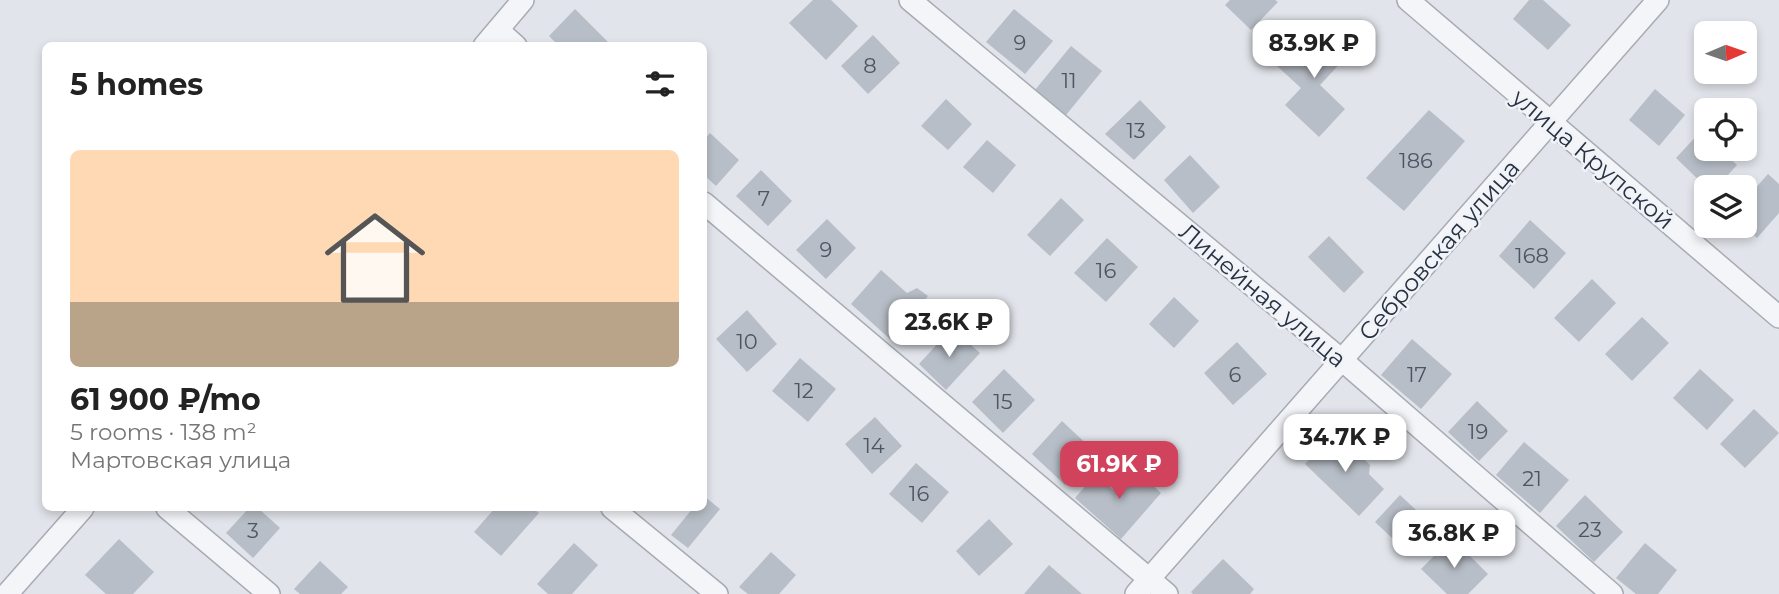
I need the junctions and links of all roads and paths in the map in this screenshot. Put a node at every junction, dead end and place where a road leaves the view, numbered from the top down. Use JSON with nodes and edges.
{"nodes":[{"id":1,"x":523,"y":0,"type":"edge"},
{"id":2,"x":910,"y":0,"type":"edge"},
{"id":3,"x":1408,"y":0,"type":"edge"},
{"id":4,"x":1658,"y":0,"type":"edge"},
{"id":5,"x":491,"y":38,"type":"edge"},
{"id":6,"x":1549,"y":123,"type":"junction"},
{"id":7,"x":707,"y":206,"type":"edge"},
{"id":8,"x":1779,"y":317,"type":"edge"},
{"id":9,"x":1343,"y":361,"type":"junction"},
{"id":10,"x":80,"y":511,"type":"edge"},
{"id":11,"x":171,"y":511,"type":"edge"},
{"id":12,"x":616,"y":511,"type":"edge"},
{"id":13,"x":1143,"y":586,"type":"edge"},
{"id":14,"x":6,"y":594,"type":"edge"},
{"id":15,"x":269,"y":594,"type":"edge"},
{"id":16,"x":717,"y":594,"type":"edge"},
{"id":17,"x":1167,"y":594,"type":"edge"},
{"id":18,"x":1612,"y":594,"type":"edge"}],
"edges":[{"from":1,"to":5,"type":"street"},
{"from":2,"to":9,"type":"street","name":"Линейная улица"},
{"from":3,"to":6,"type":"street","name":"улица Крупской"},
{"from":4,"to":6,"type":"street","name":"Себровская улица"},
{"from":6,"to":8,"type":"street","name":"улица Крупской"},
{"from":6,"to":9,"type":"street","name":"Себровская улица"},
{"from":7,"to":13,"type":"street"},
{"from":9,"to":13,"type":"street","name":"Себровская улица"},
{"from":9,"to":18,"type":"street","name":"Линейная улица"},
{"from":10,"to":14,"type":"street"},
{"from":11,"to":15,"type":"street"},
{"from":12,"to":16,"type":"street"},
{"from":13,"to":17,"type":"street"}]}
